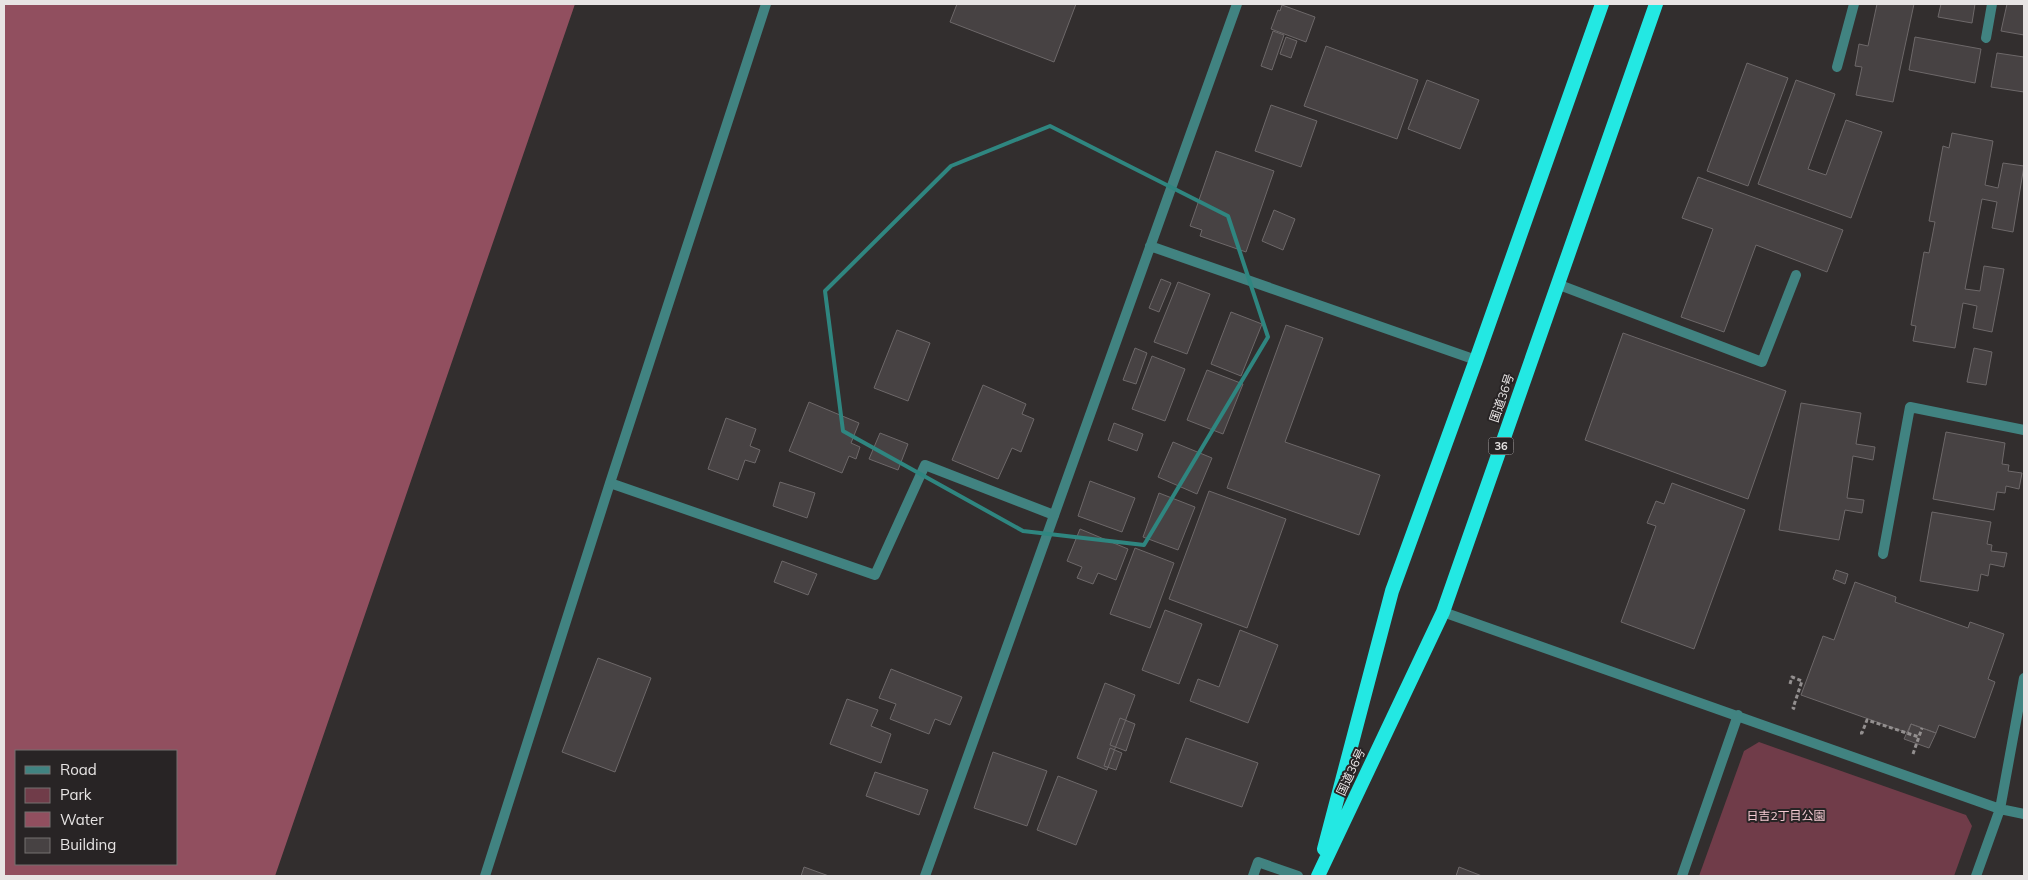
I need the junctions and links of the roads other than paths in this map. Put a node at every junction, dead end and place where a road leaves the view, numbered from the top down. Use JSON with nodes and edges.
{"nodes":[{"id":1,"x":766,"y":4,"type":"edge"},
{"id":2,"x":1237,"y":4,"type":"edge"},
{"id":3,"x":1602,"y":4,"type":"edge"},
{"id":4,"x":1656,"y":4,"type":"edge"},
{"id":5,"x":1854,"y":4,"type":"edge"},
{"id":6,"x":1992,"y":4,"type":"edge"},
{"id":7,"x":1986,"y":38,"type":"dead end"},
{"id":8,"x":1837,"y":66,"type":"dead end"},
{"id":9,"x":1150,"y":246,"type":"junction"},
{"id":10,"x":1796,"y":276,"type":"dead end"},
{"id":11,"x":1558,"y":284,"type":"junction"},
{"id":12,"x":1476,"y":360,"type":"junction"},
{"id":13,"x":2024,"y":430,"type":"edge"},
{"id":14,"x":610,"y":483,"type":"junction"},
{"id":15,"x":1054,"y":515,"type":"junction"},
{"id":16,"x":1883,"y":554,"type":"dead end"},
{"id":17,"x":1443,"y":612,"type":"junction"},
{"id":18,"x":2024,"y":678,"type":"edge"},
{"id":19,"x":1738,"y":715,"type":"junction"},
{"id":20,"x":2000,"y":809,"type":"junction"},
{"id":21,"x":2024,"y":814,"type":"edge"},
{"id":22,"x":485,"y":876,"type":"edge"},
{"id":23,"x":925,"y":876,"type":"edge"},
{"id":24,"x":1253,"y":876,"type":"edge"},
{"id":25,"x":1298,"y":876,"type":"edge"},
{"id":26,"x":1318,"y":876,"type":"edge"},
{"id":27,"x":1682,"y":876,"type":"edge"},
{"id":28,"x":1976,"y":876,"type":"edge"}],
"edges":[{"from":1,"to":14,"type":"street"},
{"from":2,"to":9,"type":"street"},
{"from":3,"to":12,"type":"highway","name":"国道36号","number":"36"},
{"from":4,"to":11,"type":"highway","name":"国道36号","number":"36"},
{"from":5,"to":8,"type":"street"},
{"from":6,"to":7,"type":"street"},
{"from":9,"to":12,"type":"street"},
{"from":9,"to":15,"type":"street"},
{"from":10,"to":11,"type":"street"},
{"from":11,"to":17,"type":"highway","name":"国道36号","number":"36"},
{"from":12,"to":26,"type":"highway","name":"国道36号","number":"36"},
{"from":13,"to":16,"type":"street"},
{"from":14,"to":15,"type":"street"},
{"from":14,"to":22,"type":"street"},
{"from":15,"to":23,"type":"street"},
{"from":17,"to":19,"type":"street"},
{"from":17,"to":26,"type":"highway","name":"国道36号","number":"36"},
{"from":18,"to":20,"type":"street"},
{"from":19,"to":20,"type":"street"},
{"from":19,"to":27,"type":"street"},
{"from":20,"to":21,"type":"street"},
{"from":20,"to":28,"type":"street"},
{"from":24,"to":25,"type":"street"}]}
